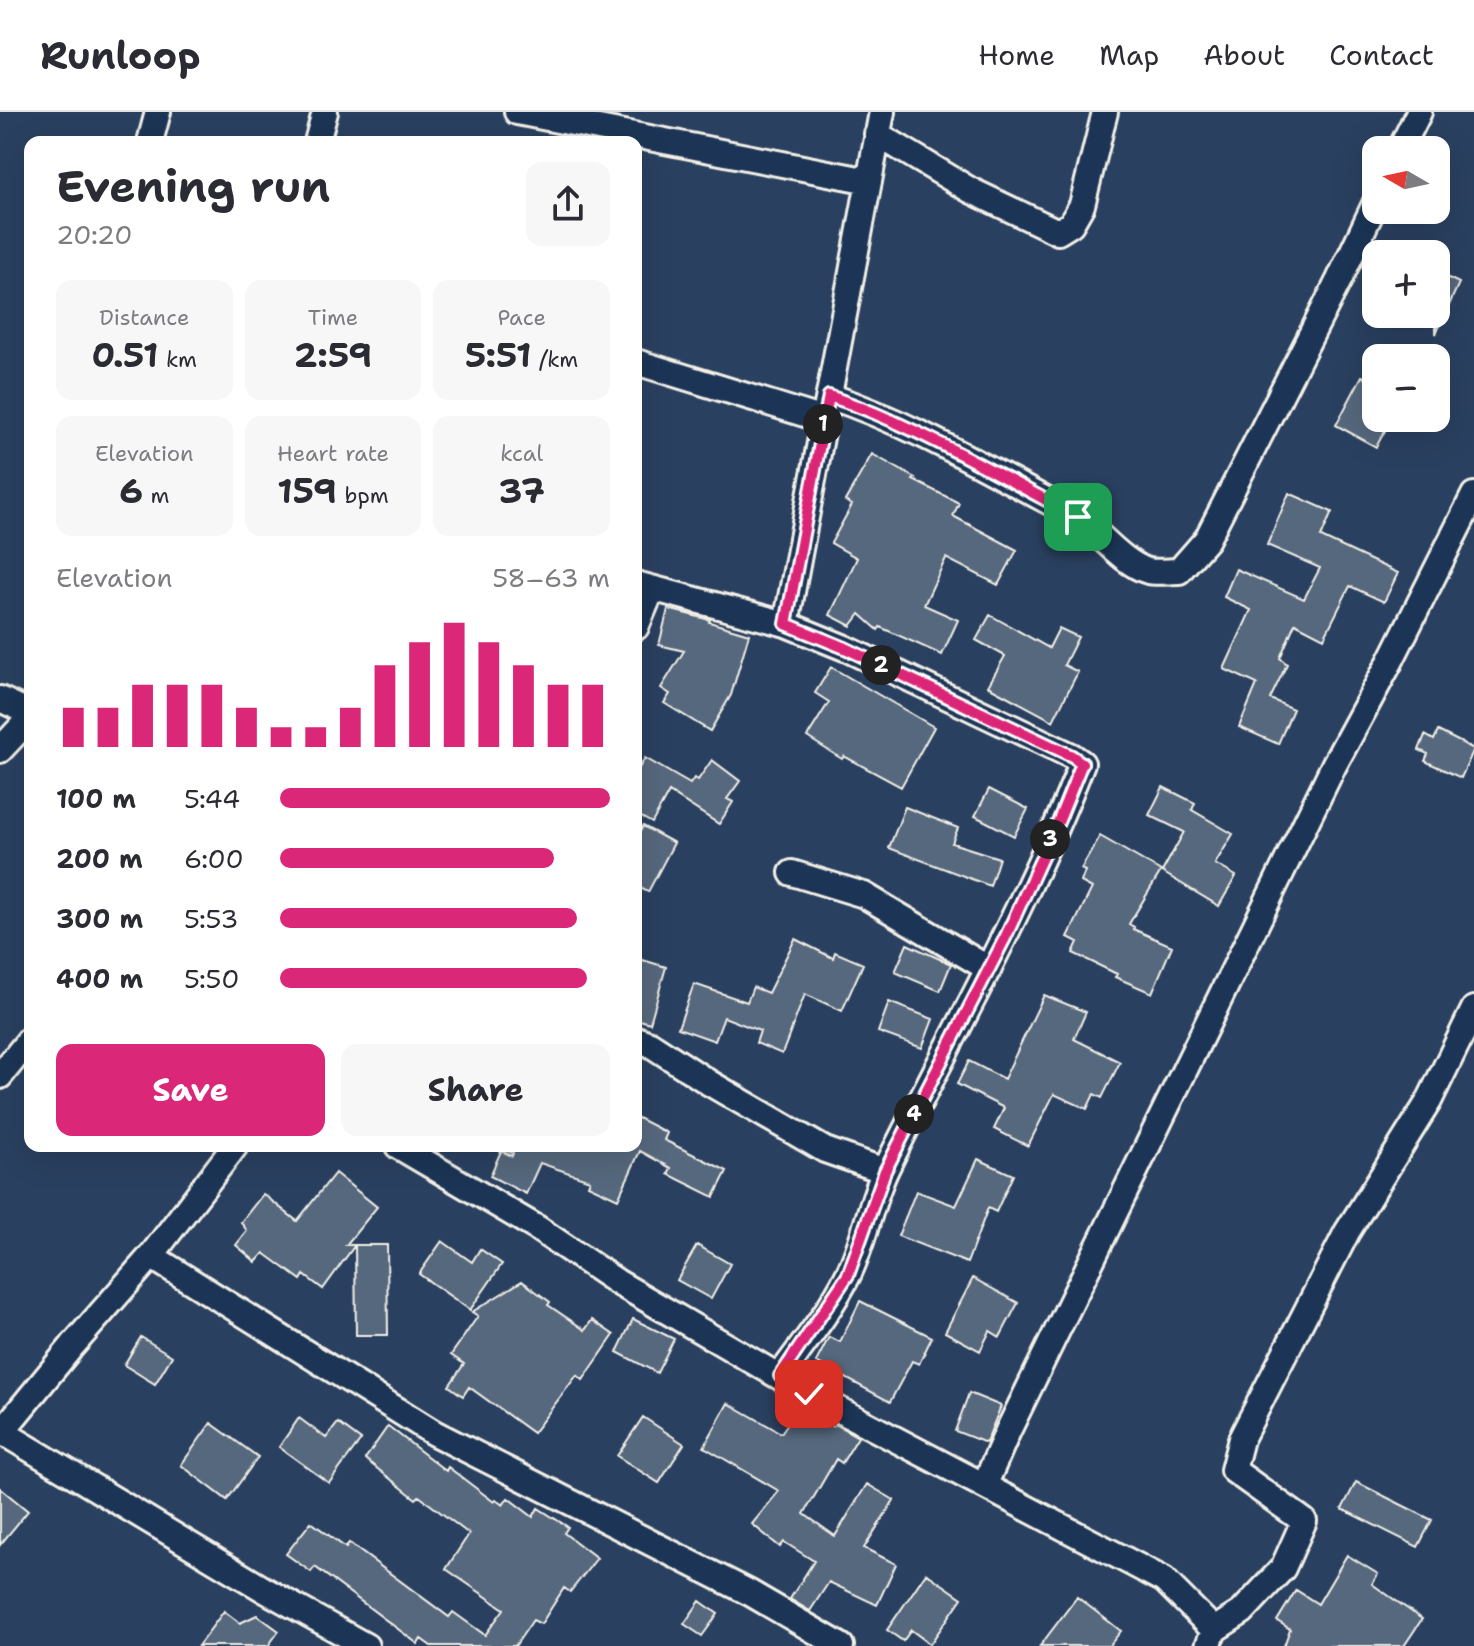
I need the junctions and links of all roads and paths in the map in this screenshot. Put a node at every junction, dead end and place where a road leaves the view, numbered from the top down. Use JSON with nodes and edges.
{"nodes":[{"id":1,"x":158,"y":112,"type":"edge"},
{"id":2,"x":325,"y":112,"type":"edge"},
{"id":3,"x":517,"y":112,"type":"edge"},
{"id":4,"x":1105,"y":112,"type":"edge"},
{"id":5,"x":1419,"y":112,"type":"edge"},
{"id":6,"x":880,"y":123,"type":"edge"},
{"id":7,"x":152,"y":136,"type":"edge"},
{"id":8,"x":319,"y":136,"type":"edge"},
{"id":9,"x":639,"y":136,"type":"edge"},
{"id":10,"x":1407,"y":136,"type":"edge"},
{"id":11,"x":642,"y":137,"type":"edge"},
{"id":12,"x":869,"y":181,"type":"junction"},
{"id":13,"x":1366,"y":224,"type":"edge"},
{"id":14,"x":642,"y":364,"type":"edge"},
{"id":15,"x":829,"y":396,"type":"junction"},
{"id":16,"x":824,"y":420,"type":"junction"},
{"id":17,"x":1474,"y":495,"type":"edge"},
{"id":18,"x":644,"y":586,"type":"edge"},
{"id":19,"x":786,"y":624,"type":"junction"},
{"id":20,"x":0,"y":699,"type":"edge"},
{"id":21,"x":24,"y":712,"type":"edge"},
{"id":22,"x":24,"y":722,"type":"edge"},
{"id":23,"x":0,"y":750,"type":"edge"},
{"id":24,"x":792,"y":873,"type":"dead end"},
{"id":25,"x":989,"y":969,"type":"junction"},
{"id":26,"x":1474,"y":1009,"type":"edge"},
{"id":27,"x":642,"y":1041,"type":"edge"},
{"id":28,"x":24,"y":1046,"type":"edge"},
{"id":29,"x":0,"y":1076,"type":"edge"},
{"id":30,"x":230,"y":1152,"type":"edge"},
{"id":31,"x":408,"y":1152,"type":"edge"},
{"id":32,"x":885,"y":1171,"type":"junction"},
{"id":33,"x":151,"y":1256,"type":"junction"},
{"id":34,"x":780,"y":1376,"type":"junction"},
{"id":35,"x":1,"y":1433,"type":"edge"},
{"id":36,"x":985,"y":1484,"type":"junction"},
{"id":37,"x":1211,"y":1638,"type":"edge"},
{"id":38,"x":366,"y":1646,"type":"edge"},
{"id":39,"x":841,"y":1646,"type":"edge"}],
"edges":[{"from":1,"to":7,"type":"street"},
{"from":2,"to":8,"type":"street"},
{"from":3,"to":9,"type":"street"},
{"from":4,"to":6,"type":"street"},
{"from":5,"to":10,"type":"street"},
{"from":6,"to":12,"type":"street"},
{"from":11,"to":12,"type":"street"},
{"from":12,"to":15,"type":"street"},
{"from":13,"to":15,"type":"street"},
{"from":14,"to":16,"type":"street"},
{"from":15,"to":16,"type":"street"},
{"from":16,"to":19,"type":"street"},
{"from":17,"to":36,"type":"street"},
{"from":18,"to":19,"type":"street"},
{"from":19,"to":25,"type":"street"},
{"from":20,"to":21,"type":"street"},
{"from":22,"to":23,"type":"street"},
{"from":24,"to":25,"type":"street"},
{"from":25,"to":32,"type":"street"},
{"from":26,"to":37,"type":"street"},
{"from":27,"to":32,"type":"street"},
{"from":28,"to":29,"type":"street"},
{"from":30,"to":33,"type":"street"},
{"from":31,"to":34,"type":"street"},
{"from":32,"to":34,"type":"street"},
{"from":33,"to":35,"type":"street"},
{"from":33,"to":39,"type":"street"},
{"from":34,"to":36,"type":"street"},
{"from":35,"to":38,"type":"street"},
{"from":36,"to":37,"type":"street"}]}
